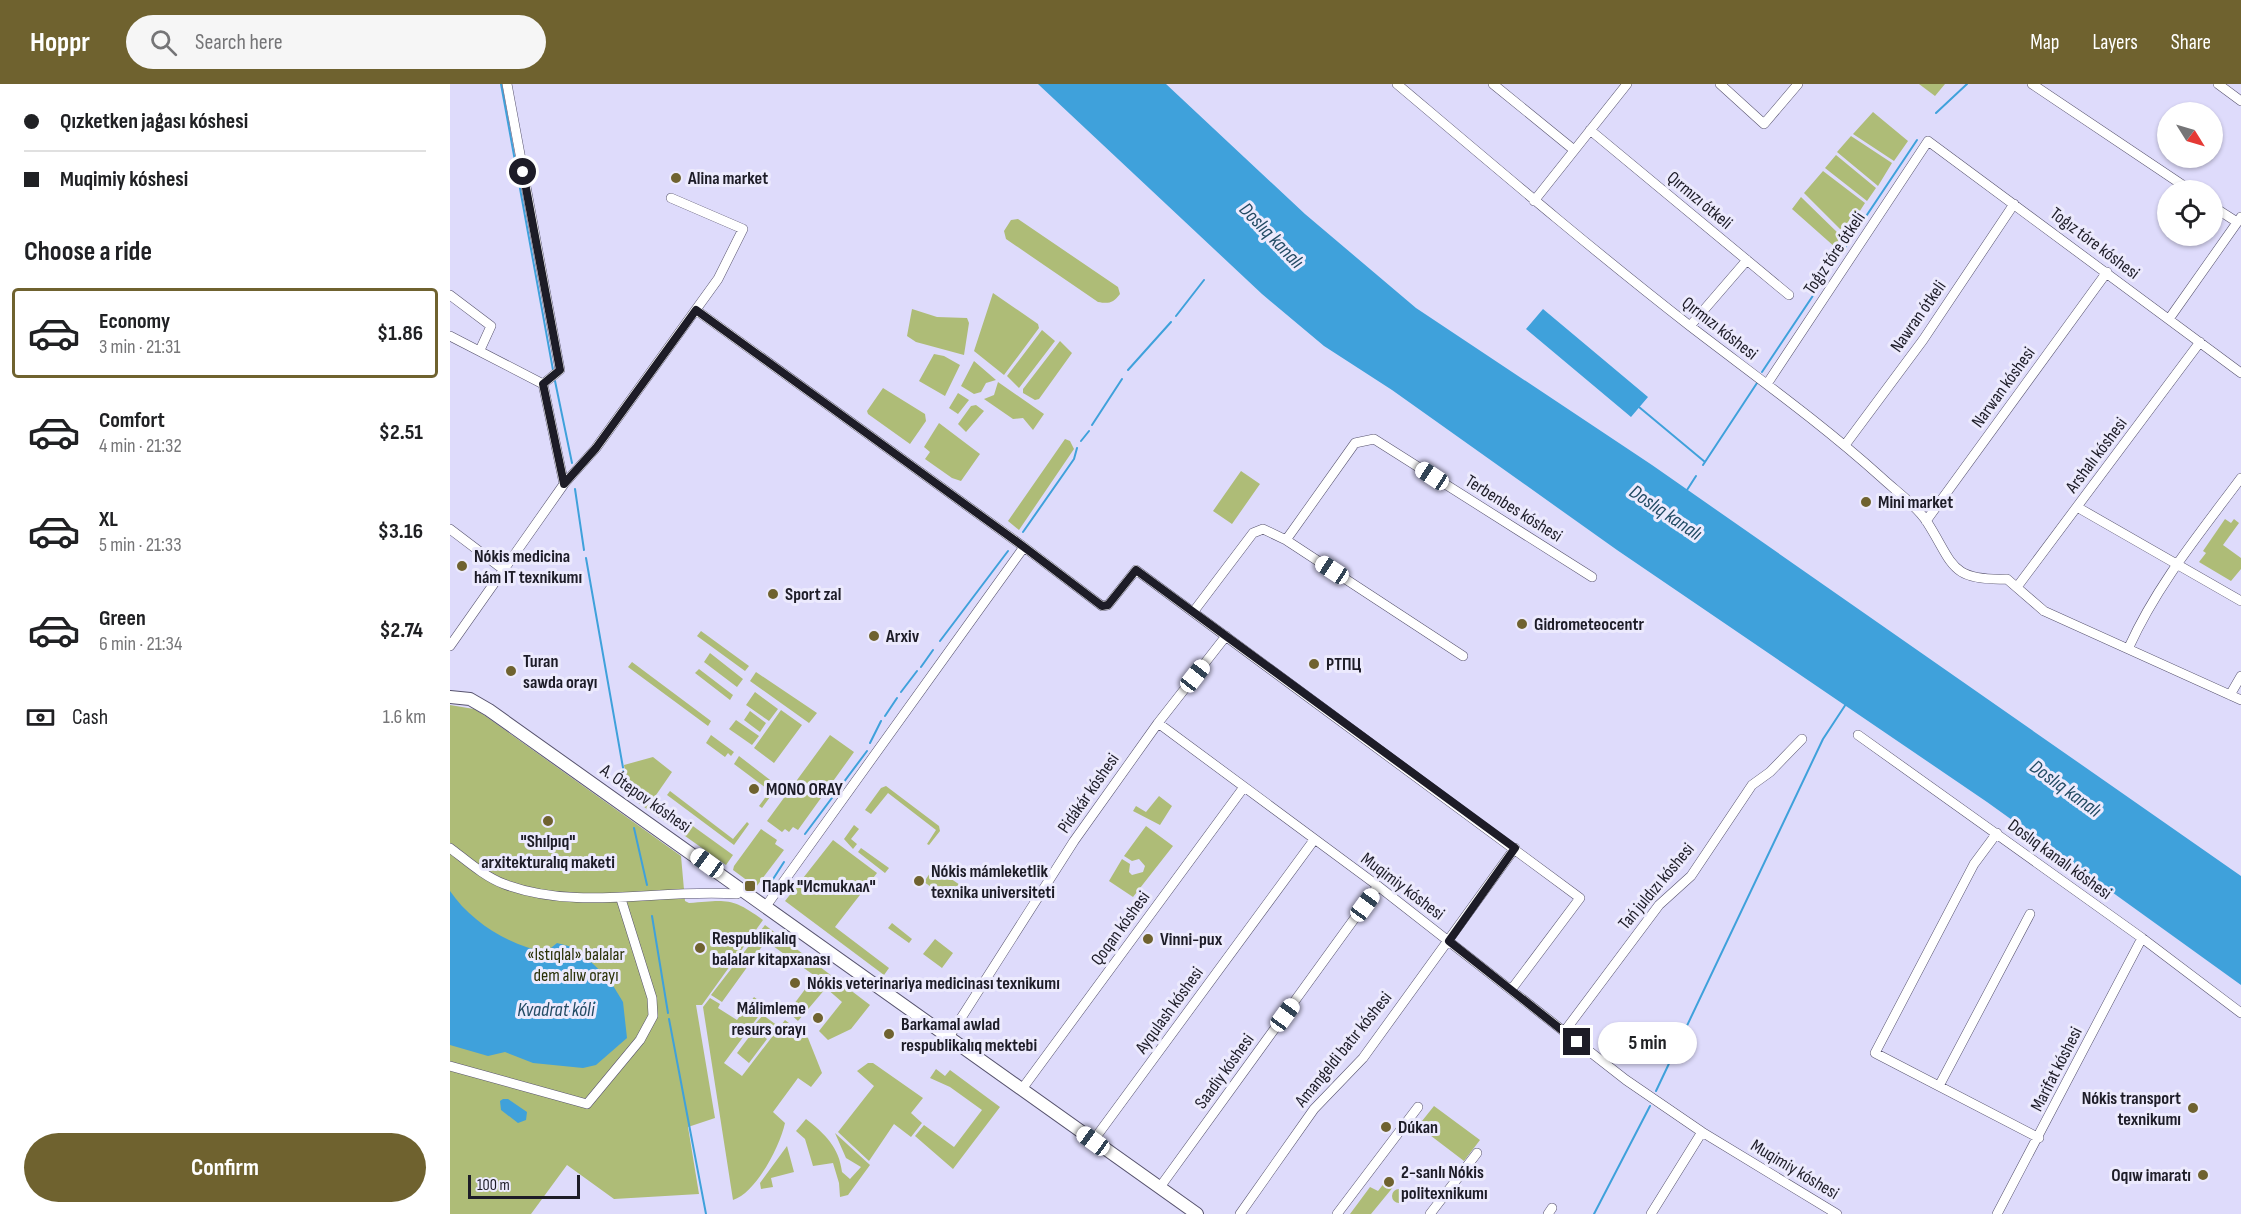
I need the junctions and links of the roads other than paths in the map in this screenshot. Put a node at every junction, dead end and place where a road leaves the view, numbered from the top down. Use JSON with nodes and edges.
{"nodes":[{"id":1,"x":507,"y":84,"type":"edge"},
{"id":2,"x":1397,"y":84,"type":"edge"},
{"id":3,"x":1493,"y":84,"type":"edge"},
{"id":4,"x":1627,"y":84,"type":"edge"},
{"id":5,"x":1720,"y":84,"type":"edge"},
{"id":6,"x":1798,"y":84,"type":"edge"},
{"id":7,"x":2032,"y":84,"type":"edge"},
{"id":8,"x":2218,"y":84,"type":"edge"},
{"id":9,"x":2241,"y":100,"type":"edge"},
{"id":10,"x":1590,"y":130,"type":"junction"},
{"id":11,"x":1928,"y":141,"type":"joint"},
{"id":12,"x":1574,"y":150,"type":"junction"},
{"id":13,"x":2175,"y":180,"type":"edge"},
{"id":14,"x":671,"y":198,"type":"dead end"},
{"id":15,"x":1534,"y":201,"type":"junction"},
{"id":16,"x":2014,"y":204,"type":"junction"},
{"id":17,"x":2223,"y":212,"type":"edge"},
{"id":18,"x":2239,"y":220,"type":"edge"},
{"id":19,"x":1747,"y":260,"type":"junction"},
{"id":20,"x":2107,"y":272,"type":"junction"},
{"id":21,"x":450,"y":295,"type":"edge"},
{"id":22,"x":1789,"y":295,"type":"dead end"},
{"id":23,"x":696,"y":310,"type":"junction"},
{"id":24,"x":2169,"y":319,"type":"junction"},
{"id":25,"x":1690,"y":326,"type":"junction"},
{"id":26,"x":450,"y":336,"type":"edge"},
{"id":27,"x":2200,"y":342,"type":"junction"},
{"id":28,"x":480,"y":350,"type":"junction"},
{"id":29,"x":2241,"y":373,"type":"edge"},
{"id":30,"x":543,"y":384,"type":"junction"},
{"id":31,"x":1767,"y":384,"type":"junction"},
{"id":32,"x":1845,"y":446,"type":"junction"},
{"id":33,"x":2241,"y":478,"type":"edge"},
{"id":34,"x":564,"y":484,"type":"junction"},
{"id":35,"x":2078,"y":507,"type":"junction"},
{"id":36,"x":1926,"y":520,"type":"junction"},
{"id":37,"x":450,"y":529,"type":"edge"},
{"id":38,"x":1286,"y":540,"type":"junction"},
{"id":39,"x":1024,"y":547,"type":"junction"},
{"id":40,"x":2175,"y":565,"type":"junction"},
{"id":41,"x":504,"y":570,"type":"junction"},
{"id":42,"x":1592,"y":577,"type":"dead end"},
{"id":43,"x":2018,"y":587,"type":"junction"},
{"id":44,"x":2241,"y":601,"type":"edge"},
{"id":45,"x":1194,"y":611,"type":"junction"},
{"id":46,"x":1226,"y":636,"type":"junction"},
{"id":47,"x":450,"y":646,"type":"edge"},
{"id":48,"x":2128,"y":647,"type":"junction"},
{"id":49,"x":1463,"y":656,"type":"dead end"},
{"id":50,"x":2241,"y":676,"type":"edge"},
{"id":51,"x":2230,"y":695,"type":"junction"},
{"id":52,"x":450,"y":697,"type":"edge"},
{"id":53,"x":2241,"y":700,"type":"edge"},
{"id":54,"x":1158,"y":723,"type":"junction"},
{"id":55,"x":1858,"y":735,"type":"dead end"},
{"id":56,"x":1802,"y":739,"type":"dead end"},
{"id":57,"x":1244,"y":787,"type":"junction"},
{"id":58,"x":1997,"y":833,"type":"junction"},
{"id":59,"x":1314,"y":840,"type":"junction"},
{"id":60,"x":450,"y":848,"type":"edge"},
{"id":61,"x":1515,"y":848,"type":"junction"},
{"id":62,"x":1378,"y":886,"type":"junction"},
{"id":63,"x":737,"y":894,"type":"dead end"},
{"id":64,"x":621,"y":899,"type":"junction"},
{"id":65,"x":766,"y":906,"type":"junction"},
{"id":66,"x":2030,"y":914,"type":"dead end"},
{"id":67,"x":2142,"y":938,"type":"junction"},
{"id":68,"x":1449,"y":941,"type":"junction"},
{"id":69,"x":1511,"y":990,"type":"junction"},
{"id":70,"x":2241,"y":1013,"type":"edge"},
{"id":71,"x":1564,"y":1032,"type":"junction"},
{"id":72,"x":949,"y":1037,"type":"junction"},
{"id":73,"x":450,"y":1066,"type":"edge"},
{"id":74,"x":1939,"y":1086,"type":"junction"},
{"id":75,"x":1022,"y":1089,"type":"junction"},
{"id":76,"x":1418,"y":1107,"type":"dead end"},
{"id":77,"x":1702,"y":1132,"type":"junction"},
{"id":78,"x":2039,"y":1138,"type":"junction"},
{"id":79,"x":1093,"y":1141,"type":"junction"},
{"id":80,"x":1477,"y":1153,"type":"dead end"},
{"id":81,"x":1160,"y":1187,"type":"junction"},
{"id":82,"x":1197,"y":1214,"type":"edge"},
{"id":83,"x":1240,"y":1214,"type":"edge"},
{"id":84,"x":1337,"y":1214,"type":"edge"},
{"id":85,"x":1430,"y":1214,"type":"edge"},
{"id":86,"x":1651,"y":1214,"type":"edge"},
{"id":87,"x":1837,"y":1214,"type":"edge"},
{"id":88,"x":1997,"y":1214,"type":"edge"}],
"edges":[{"from":1,"to":30,"type":"street"},
{"from":2,"to":15,"type":"street","name":"Qırmızı kóshesi"},
{"from":3,"to":12,"type":"street"},
{"from":4,"to":10,"type":"street"},
{"from":5,"to":6,"type":"street"},
{"from":7,"to":13,"type":"street"},
{"from":8,"to":9,"type":"street"},
{"from":10,"to":12,"type":"street"},
{"from":10,"to":19,"type":"street","name":"Qırmızı ótkeli"},
{"from":11,"to":16,"type":"street","name":"Toǵız tóre kóshesi"},
{"from":11,"to":31,"type":"street","name":"Toǵız tóre ótkeli"},
{"from":12,"to":15,"type":"street"},
{"from":14,"to":23,"type":"street"},
{"from":15,"to":25,"type":"street","name":"Qırmızı kóshesi"},
{"from":16,"to":20,"type":"street","name":"Toǵız tóre kóshesi"},
{"from":16,"to":32,"type":"street","name":"Nawran ótkeli"},
{"from":17,"to":18,"type":"street"},
{"from":18,"to":24,"type":"street"},
{"from":19,"to":22,"type":"street","name":"Qırmızı ótkeli"},
{"from":19,"to":25,"type":"street"},
{"from":20,"to":24,"type":"street","name":"Toǵız tóre kóshesi"},
{"from":20,"to":36,"type":"street","name":"Narwan kóshesi"},
{"from":21,"to":28,"type":"street"},
{"from":23,"to":34,"type":"street"},
{"from":23,"to":39,"type":"street"},
{"from":24,"to":27,"type":"street","name":"Toǵız tóre kóshesi"},
{"from":25,"to":31,"type":"street","name":"Qırmızı kóshesi"},
{"from":26,"to":28,"type":"street"},
{"from":27,"to":29,"type":"street","name":"Toǵız tóre kóshesi"},
{"from":27,"to":35,"type":"street","name":"Arshalı kóshesi"},
{"from":28,"to":30,"type":"street"},
{"from":30,"to":34,"type":"street"},
{"from":31,"to":32,"type":"street","name":"Qırmızı kóshesi"},
{"from":32,"to":36,"type":"street","name":"Qırmızı kóshesi"},
{"from":33,"to":40,"type":"street"},
{"from":34,"to":41,"type":"street"},
{"from":35,"to":40,"type":"street"},
{"from":35,"to":43,"type":"street","name":"Arshalı kóshesi"},
{"from":36,"to":43,"type":"street","name":"Qırmızı kóshesi"},
{"from":37,"to":41,"type":"street"},
{"from":38,"to":42,"type":"street","name":"Terbenbes kóshesi"},
{"from":38,"to":45,"type":"street"},
{"from":38,"to":49,"type":"street"},
{"from":39,"to":45,"type":"street"},
{"from":39,"to":65,"type":"street"},
{"from":40,"to":44,"type":"street"},
{"from":40,"to":48,"type":"street"},
{"from":41,"to":47,"type":"street"},
{"from":43,"to":48,"type":"street"},
{"from":45,"to":46,"type":"street"},
{"from":46,"to":54,"type":"street","name":"Pidákár kóshesi"},
{"from":46,"to":61,"type":"street"},
{"from":48,"to":51,"type":"street"},
{"from":50,"to":51,"type":"street"},
{"from":51,"to":53,"type":"street"},
{"from":52,"to":65,"type":"main road","name":"A. Ótepov kóshesi"},
{"from":54,"to":57,"type":"street","name":"Muqimiy kóshesi"},
{"from":54,"to":72,"type":"street","name":"Pidákár kóshesi"},
{"from":55,"to":58,"type":"street","name":"Doslıq kanalı kóshesi"},
{"from":56,"to":71,"type":"street","name":"Tań juldızı kóshesi"},
{"from":57,"to":59,"type":"street","name":"Muqimiy kóshesi"},
{"from":57,"to":75,"type":"street","name":"Qoqan kóshesi"},
{"from":58,"to":67,"type":"street","name":"Doslıq kanalı kóshesi"},
{"from":58,"to":74,"type":"street"},
{"from":59,"to":62,"type":"street","name":"Muqimiy kóshesi"},
{"from":59,"to":79,"type":"street","name":"Ayqulash kóshesi"},
{"from":60,"to":64,"type":"street"},
{"from":61,"to":68,"type":"street","name":"Amangeldi batır kóshesi"},
{"from":61,"to":69,"type":"street"},
{"from":62,"to":68,"type":"street","name":"Muqimiy kóshesi"},
{"from":62,"to":81,"type":"street","name":"Saadiy kóshesi"},
{"from":63,"to":64,"type":"street"},
{"from":64,"to":73,"type":"street"},
{"from":65,"to":72,"type":"main road","name":"A. Ótepov kóshesi"},
{"from":66,"to":74,"type":"street"},
{"from":67,"to":70,"type":"street","name":"Doslıq kanalı kóshesi"},
{"from":67,"to":78,"type":"street","name":"Marifat kóshesi"},
{"from":68,"to":69,"type":"street","name":"Muqimiy kóshesi"},
{"from":68,"to":83,"type":"street","name":"Amangeldi batır kóshesi"},
{"from":69,"to":71,"type":"street","name":"Muqimiy kóshesi"},
{"from":71,"to":77,"type":"street","name":"Muqimiy kóshesi"},
{"from":72,"to":75,"type":"main road","name":"A. Ótepov kóshesi"},
{"from":74,"to":78,"type":"street"},
{"from":75,"to":79,"type":"main road","name":"A. Ótepov kóshesi"},
{"from":76,"to":84,"type":"street"},
{"from":77,"to":86,"type":"street"},
{"from":77,"to":87,"type":"street","name":"Muqimiy kóshesi"},
{"from":78,"to":88,"type":"street","name":"Marifat kóshesi"},
{"from":79,"to":81,"type":"main road","name":"A. Ótepov kóshesi"},
{"from":80,"to":85,"type":"street"},
{"from":81,"to":82,"type":"main road","name":"A. Ótepov kóshesi"}]}
